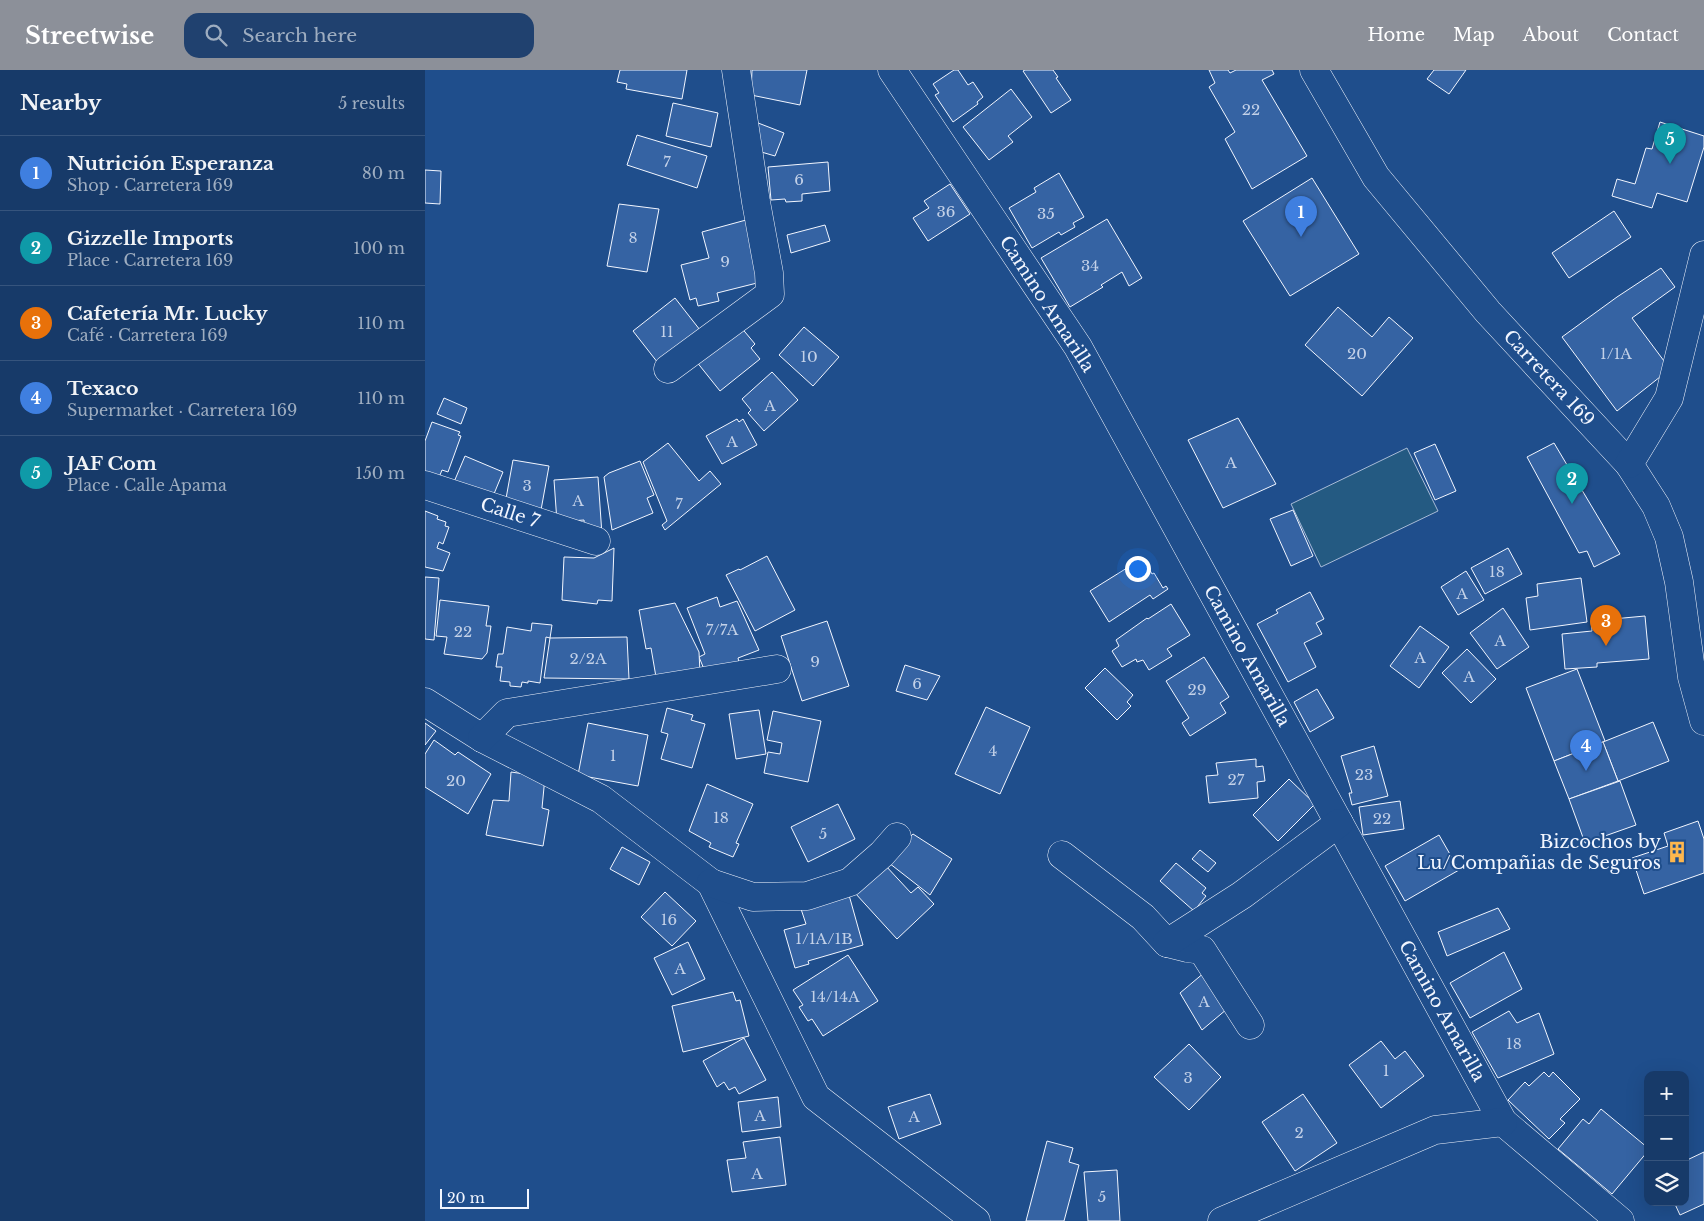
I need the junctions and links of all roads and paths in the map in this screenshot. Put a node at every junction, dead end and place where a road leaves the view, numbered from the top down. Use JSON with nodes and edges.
{"nodes":[{"id":1,"x":736,"y":70,"type":"edge"},
{"id":2,"x":892,"y":70,"type":"edge"},
{"id":3,"x":1314,"y":70,"type":"edge"},
{"id":4,"x":1704,"y":255,"type":"edge"},
{"id":5,"x":668,"y":369,"type":"dead end"},
{"id":6,"x":1629,"y":464,"type":"junction"},
{"id":7,"x":425,"y":485,"type":"edge"},
{"id":8,"x":596,"y":541,"type":"dead end"},
{"id":9,"x":777,"y":669,"type":"dead end"},
{"id":10,"x":425,"y":702,"type":"edge"},
{"id":11,"x":1704,"y":721,"type":"edge"},
{"id":12,"x":482,"y":738,"type":"junction"},
{"id":13,"x":1339,"y":823,"type":"junction"},
{"id":14,"x":897,"y":837,"type":"dead end"},
{"id":15,"x":1062,"y":855,"type":"dead end"},
{"id":16,"x":711,"y":883,"type":"junction"},
{"id":17,"x":1167,"y":942,"type":"junction"},
{"id":18,"x":1250,"y":1025,"type":"dead end"},
{"id":19,"x":1503,"y":1122,"type":"junction"},
{"id":20,"x":978,"y":1220,"type":"edge"},
{"id":21,"x":1221,"y":1221,"type":"edge"},
{"id":22,"x":1620,"y":1221,"type":"edge"}],
"edges":[{"from":1,"to":5,"type":"street"},
{"from":2,"to":13,"type":"street","name":"Camino Amarilla"},
{"from":3,"to":6,"type":"street","name":"Carretera 169"},
{"from":4,"to":6,"type":"street"},
{"from":6,"to":11,"type":"street","name":"Carretera 169"},
{"from":7,"to":8,"type":"street","name":"Calle 7"},
{"from":9,"to":12,"type":"street"},
{"from":10,"to":12,"type":"street"},
{"from":12,"to":16,"type":"street"},
{"from":13,"to":17,"type":"street"},
{"from":13,"to":19,"type":"street","name":"Camino Amarilla"},
{"from":14,"to":16,"type":"street"},
{"from":15,"to":17,"type":"street"},
{"from":16,"to":20,"type":"street"},
{"from":17,"to":18,"type":"street"},
{"from":19,"to":21,"type":"street"},
{"from":19,"to":22,"type":"street","name":"Camino Amarilla"}]}
